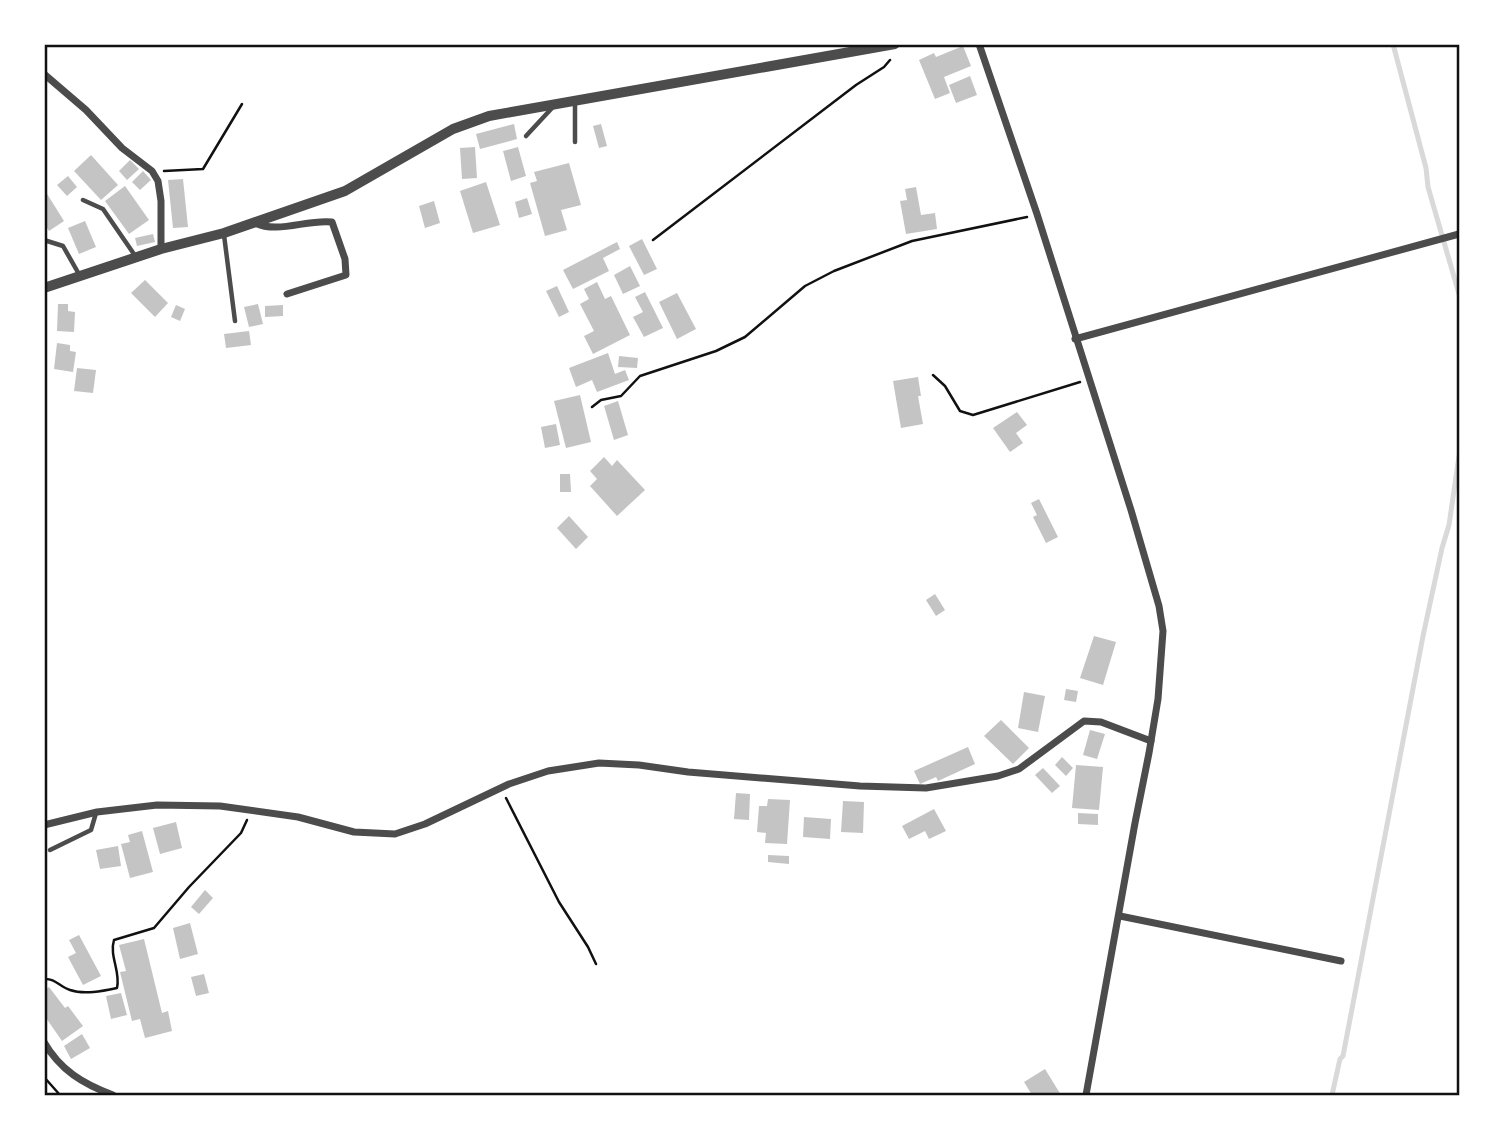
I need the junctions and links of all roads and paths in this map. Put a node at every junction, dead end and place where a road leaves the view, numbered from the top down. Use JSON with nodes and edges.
{"nodes":[{"id":1,"x":979,"y":44,"type":"edge"},
{"id":2,"x":892,"y":45,"type":"edge"},
{"id":3,"x":44,"y":74,"type":"edge"},
{"id":4,"x":575,"y":101,"type":"junction"},
{"id":5,"x":242,"y":104,"type":"dead end"},
{"id":6,"x":555,"y":104,"type":"junction"},
{"id":7,"x":526,"y":136,"type":"dead end"},
{"id":8,"x":575,"y":142,"type":"dead end"},
{"id":9,"x":152,"y":171,"type":"junction"},
{"id":10,"x":83,"y":200,"type":"dead end"},
{"id":11,"x":1037,"y":214,"type":"junction"},
{"id":12,"x":254,"y":223,"type":"junction"},
{"id":13,"x":224,"y":233,"type":"junction"},
{"id":14,"x":1459,"y":234,"type":"edge"},
{"id":15,"x":44,"y":240,"type":"edge"},
{"id":16,"x":653,"y":240,"type":"dead end"},
{"id":17,"x":161,"y":248,"type":"junction"},
{"id":18,"x":137,"y":257,"type":"junction"},
{"id":19,"x":80,"y":277,"type":"junction"},
{"id":20,"x":44,"y":288,"type":"edge"},
{"id":21,"x":287,"y":294,"type":"dead end"},
{"id":22,"x":235,"y":321,"type":"dead end"},
{"id":23,"x":1075,"y":339,"type":"junction"},
{"id":24,"x":933,"y":375,"type":"dead end"},
{"id":25,"x":1089,"y":379,"type":"junction"},
{"id":26,"x":592,"y":407,"type":"dead end"},
{"id":27,"x":1151,"y":741,"type":"junction"},
{"id":28,"x":501,"y":788,"type":"junction"},
{"id":29,"x":252,"y":811,"type":"junction"},
{"id":30,"x":97,"y":812,"type":"junction"},
{"id":31,"x":44,"y":825,"type":"edge"},
{"id":32,"x":50,"y":850,"type":"dead end"},
{"id":33,"x":1120,"y":916,"type":"junction"},
{"id":34,"x":1341,"y":961,"type":"dead end"},
{"id":35,"x":596,"y":964,"type":"dead end"},
{"id":36,"x":44,"y":979,"type":"edge"},
{"id":37,"x":44,"y":1042,"type":"edge"},
{"id":38,"x":44,"y":1077,"type":"edge"},
{"id":39,"x":60,"y":1095,"type":"edge"},
{"id":40,"x":113,"y":1095,"type":"edge"},
{"id":41,"x":1086,"y":1095,"type":"edge"}],
"edges":[{"from":1,"to":11,"type":"street"},
{"from":2,"to":4,"type":"street"},
{"from":2,"to":16,"type":"path"},
{"from":3,"to":9,"type":"street"},
{"from":4,"to":6,"type":"street"},
{"from":4,"to":8,"type":"lane"},
{"from":5,"to":9,"type":"path"},
{"from":6,"to":7,"type":"lane"},
{"from":6,"to":12,"type":"street"},
{"from":9,"to":17,"type":"street"},
{"from":10,"to":18,"type":"lane"},
{"from":11,"to":23,"type":"street"},
{"from":11,"to":26,"type":"path"},
{"from":12,"to":13,"type":"street"},
{"from":12,"to":21,"type":"street"},
{"from":13,"to":17,"type":"street"},
{"from":13,"to":22,"type":"lane"},
{"from":14,"to":23,"type":"street"},
{"from":15,"to":19,"type":"lane"},
{"from":17,"to":18,"type":"street"},
{"from":18,"to":19,"type":"street"},
{"from":19,"to":20,"type":"street"},
{"from":23,"to":25,"type":"street"},
{"from":24,"to":25,"type":"path"},
{"from":25,"to":27,"type":"street"},
{"from":27,"to":28,"type":"street"},
{"from":27,"to":33,"type":"street"},
{"from":28,"to":29,"type":"street"},
{"from":28,"to":35,"type":"path"},
{"from":29,"to":30,"type":"street"},
{"from":29,"to":36,"type":"path"},
{"from":30,"to":31,"type":"street"},
{"from":30,"to":32,"type":"lane"},
{"from":33,"to":34,"type":"street"},
{"from":33,"to":41,"type":"street"},
{"from":37,"to":40,"type":"street"},
{"from":38,"to":39,"type":"path"}]}
